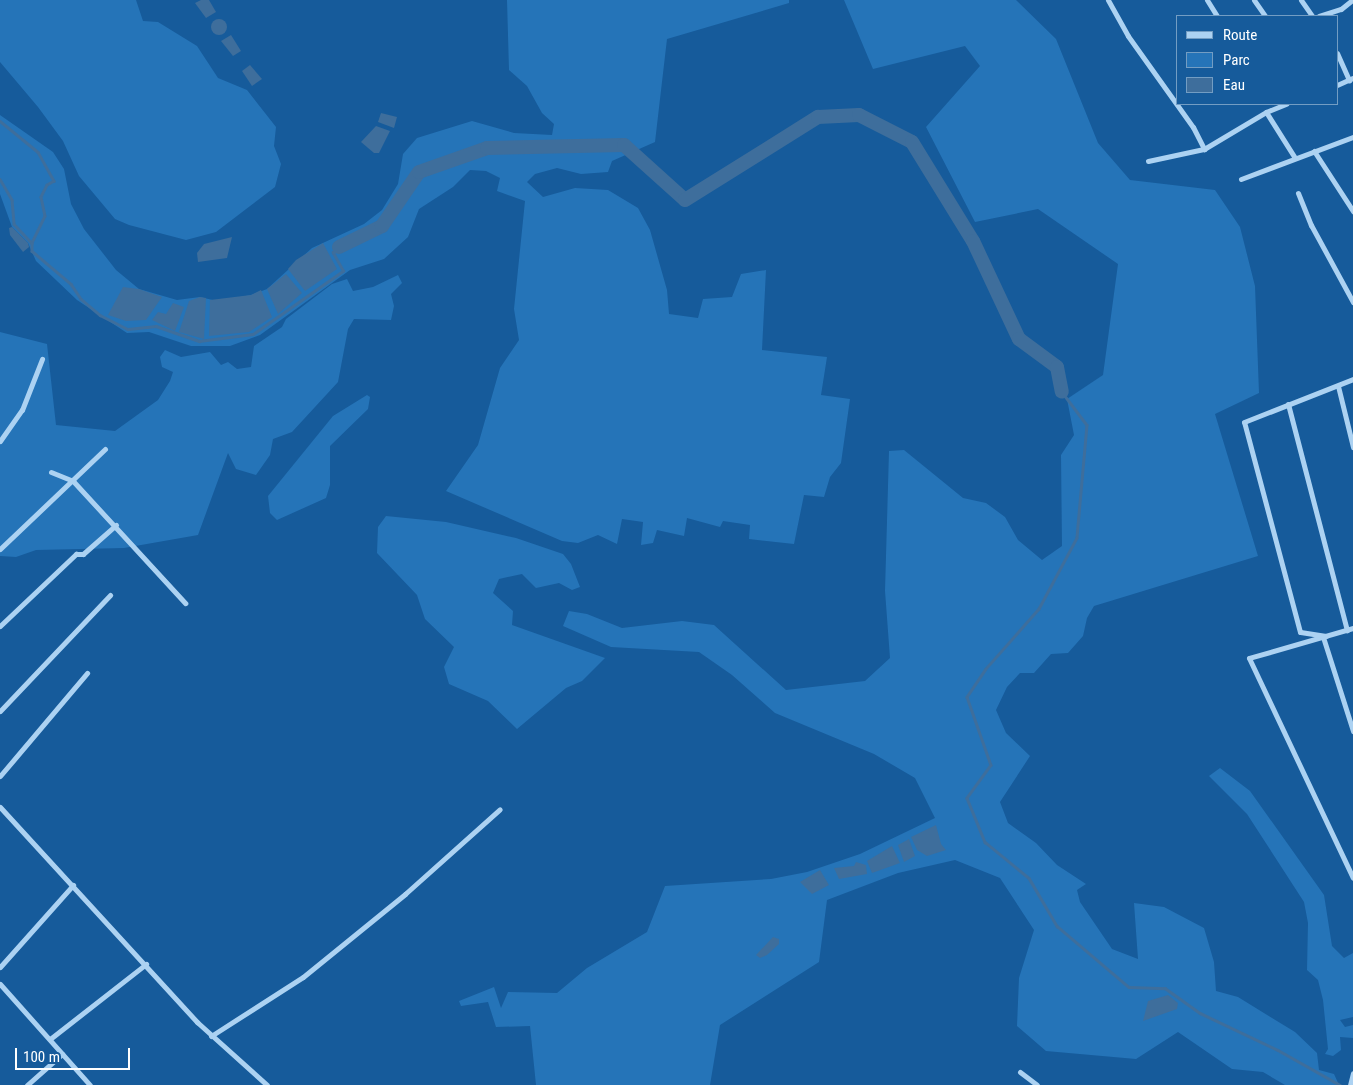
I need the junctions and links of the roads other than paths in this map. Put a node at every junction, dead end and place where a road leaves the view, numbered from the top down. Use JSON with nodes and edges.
{"nodes":[{"id":1,"x":1108,"y":0,"type":"edge"},
{"id":2,"x":1207,"y":0,"type":"edge"},
{"id":3,"x":1254,"y":0,"type":"edge"},
{"id":4,"x":1301,"y":0,"type":"edge"},
{"id":5,"x":1352,"y":1,"type":"edge"},
{"id":6,"x":1216,"y":15,"type":"edge"},
{"id":7,"x":1264,"y":15,"type":"edge"},
{"id":8,"x":1311,"y":15,"type":"edge"},
{"id":9,"x":1321,"y":15,"type":"edge"},
{"id":10,"x":1338,"y":55,"type":"edge"},
{"id":11,"x":1351,"y":79,"type":"edge"},
{"id":12,"x":1338,"y":85,"type":"edge"},
{"id":13,"x":1176,"y":103,"type":"edge"},
{"id":14,"x":1177,"y":105,"type":"edge"},
{"id":15,"x":1281,"y":105,"type":"edge"},
{"id":16,"x":1266,"y":112,"type":"junction"},
{"id":17,"x":1352,"y":138,"type":"edge"},
{"id":18,"x":1204,"y":150,"type":"junction"},
{"id":19,"x":1314,"y":152,"type":"junction"},
{"id":20,"x":1295,"y":158,"type":"junction"},
{"id":21,"x":1148,"y":161,"type":"dead end"},
{"id":22,"x":1241,"y":179,"type":"dead end"},
{"id":23,"x":1298,"y":193,"type":"dead end"},
{"id":24,"x":1353,"y":211,"type":"edge"},
{"id":25,"x":1353,"y":302,"type":"edge"},
{"id":26,"x":42,"y":359,"type":"dead end"},
{"id":27,"x":1353,"y":380,"type":"edge"},
{"id":28,"x":1338,"y":386,"type":"junction"},
{"id":29,"x":1288,"y":404,"type":"junction"},
{"id":30,"x":0,"y":441,"type":"edge"},
{"id":31,"x":1353,"y":447,"type":"edge"},
{"id":32,"x":105,"y":449,"type":"dead end"},
{"id":33,"x":51,"y":472,"type":"dead end"},
{"id":34,"x":73,"y":481,"type":"junction"},
{"id":35,"x":116,"y":525,"type":"junction"},
{"id":36,"x":0,"y":549,"type":"edge"},
{"id":37,"x":110,"y":595,"type":"dead end"},
{"id":38,"x":185,"y":603,"type":"dead end"},
{"id":39,"x":0,"y":626,"type":"edge"},
{"id":40,"x":1353,"y":628,"type":"edge"},
{"id":41,"x":1347,"y":630,"type":"junction"},
{"id":42,"x":1324,"y":636,"type":"junction"},
{"id":43,"x":88,"y":672,"type":"dead end"},
{"id":44,"x":0,"y":711,"type":"edge"},
{"id":45,"x":1353,"y":730,"type":"edge"},
{"id":46,"x":0,"y":776,"type":"edge"},
{"id":47,"x":0,"y":807,"type":"edge"},
{"id":48,"x":500,"y":809,"type":"dead end"},
{"id":49,"x":1353,"y":878,"type":"edge"},
{"id":50,"x":73,"y":885,"type":"junction"},
{"id":51,"x":146,"y":964,"type":"junction"},
{"id":52,"x":0,"y":967,"type":"edge"},
{"id":53,"x":0,"y":984,"type":"edge"},
{"id":54,"x":211,"y":1036,"type":"junction"},
{"id":55,"x":50,"y":1039,"type":"junction"},
{"id":56,"x":62,"y":1054,"type":"junction"},
{"id":57,"x":1020,"y":1072,"type":"dead end"},
{"id":58,"x":1353,"y":1073,"type":"edge"},
{"id":59,"x":265,"y":1084,"type":"edge"},
{"id":60,"x":27,"y":1085,"type":"edge"},
{"id":61,"x":90,"y":1085,"type":"edge"},
{"id":62,"x":1037,"y":1085,"type":"edge"},
{"id":63,"x":1350,"y":1085,"type":"edge"}],
"edges":[{"from":1,"to":13,"type":"street"},
{"from":2,"to":6,"type":"street"},
{"from":3,"to":7,"type":"street"},
{"from":4,"to":8,"type":"street"},
{"from":5,"to":9,"type":"street"},
{"from":10,"to":11,"type":"street"},
{"from":11,"to":12,"type":"street"},
{"from":14,"to":18,"type":"street"},
{"from":15,"to":16,"type":"street"},
{"from":16,"to":18,"type":"street"},
{"from":16,"to":20,"type":"street"},
{"from":17,"to":19,"type":"street"},
{"from":18,"to":21,"type":"street"},
{"from":19,"to":20,"type":"street"},
{"from":19,"to":24,"type":"street"},
{"from":20,"to":22,"type":"street"},
{"from":23,"to":25,"type":"street"},
{"from":26,"to":30,"type":"street"},
{"from":27,"to":28,"type":"street"},
{"from":28,"to":29,"type":"street"},
{"from":28,"to":31,"type":"street"},
{"from":29,"to":41,"type":"street"},
{"from":29,"to":42,"type":"street"},
{"from":32,"to":34,"type":"street"},
{"from":33,"to":34,"type":"street"},
{"from":34,"to":35,"type":"street"},
{"from":34,"to":36,"type":"street"},
{"from":35,"to":38,"type":"street"},
{"from":35,"to":39,"type":"street"},
{"from":37,"to":44,"type":"street"},
{"from":40,"to":41,"type":"street"},
{"from":41,"to":42,"type":"street"},
{"from":42,"to":45,"type":"street"},
{"from":42,"to":49,"type":"street"},
{"from":43,"to":46,"type":"street"},
{"from":47,"to":50,"type":"street"},
{"from":48,"to":54,"type":"street"},
{"from":50,"to":51,"type":"street"},
{"from":50,"to":52,"type":"street"},
{"from":51,"to":54,"type":"street"},
{"from":51,"to":55,"type":"street"},
{"from":53,"to":55,"type":"street"},
{"from":54,"to":59,"type":"street"},
{"from":55,"to":56,"type":"street"},
{"from":56,"to":60,"type":"street"},
{"from":56,"to":61,"type":"street"},
{"from":57,"to":62,"type":"street"},
{"from":58,"to":63,"type":"street"}]}
